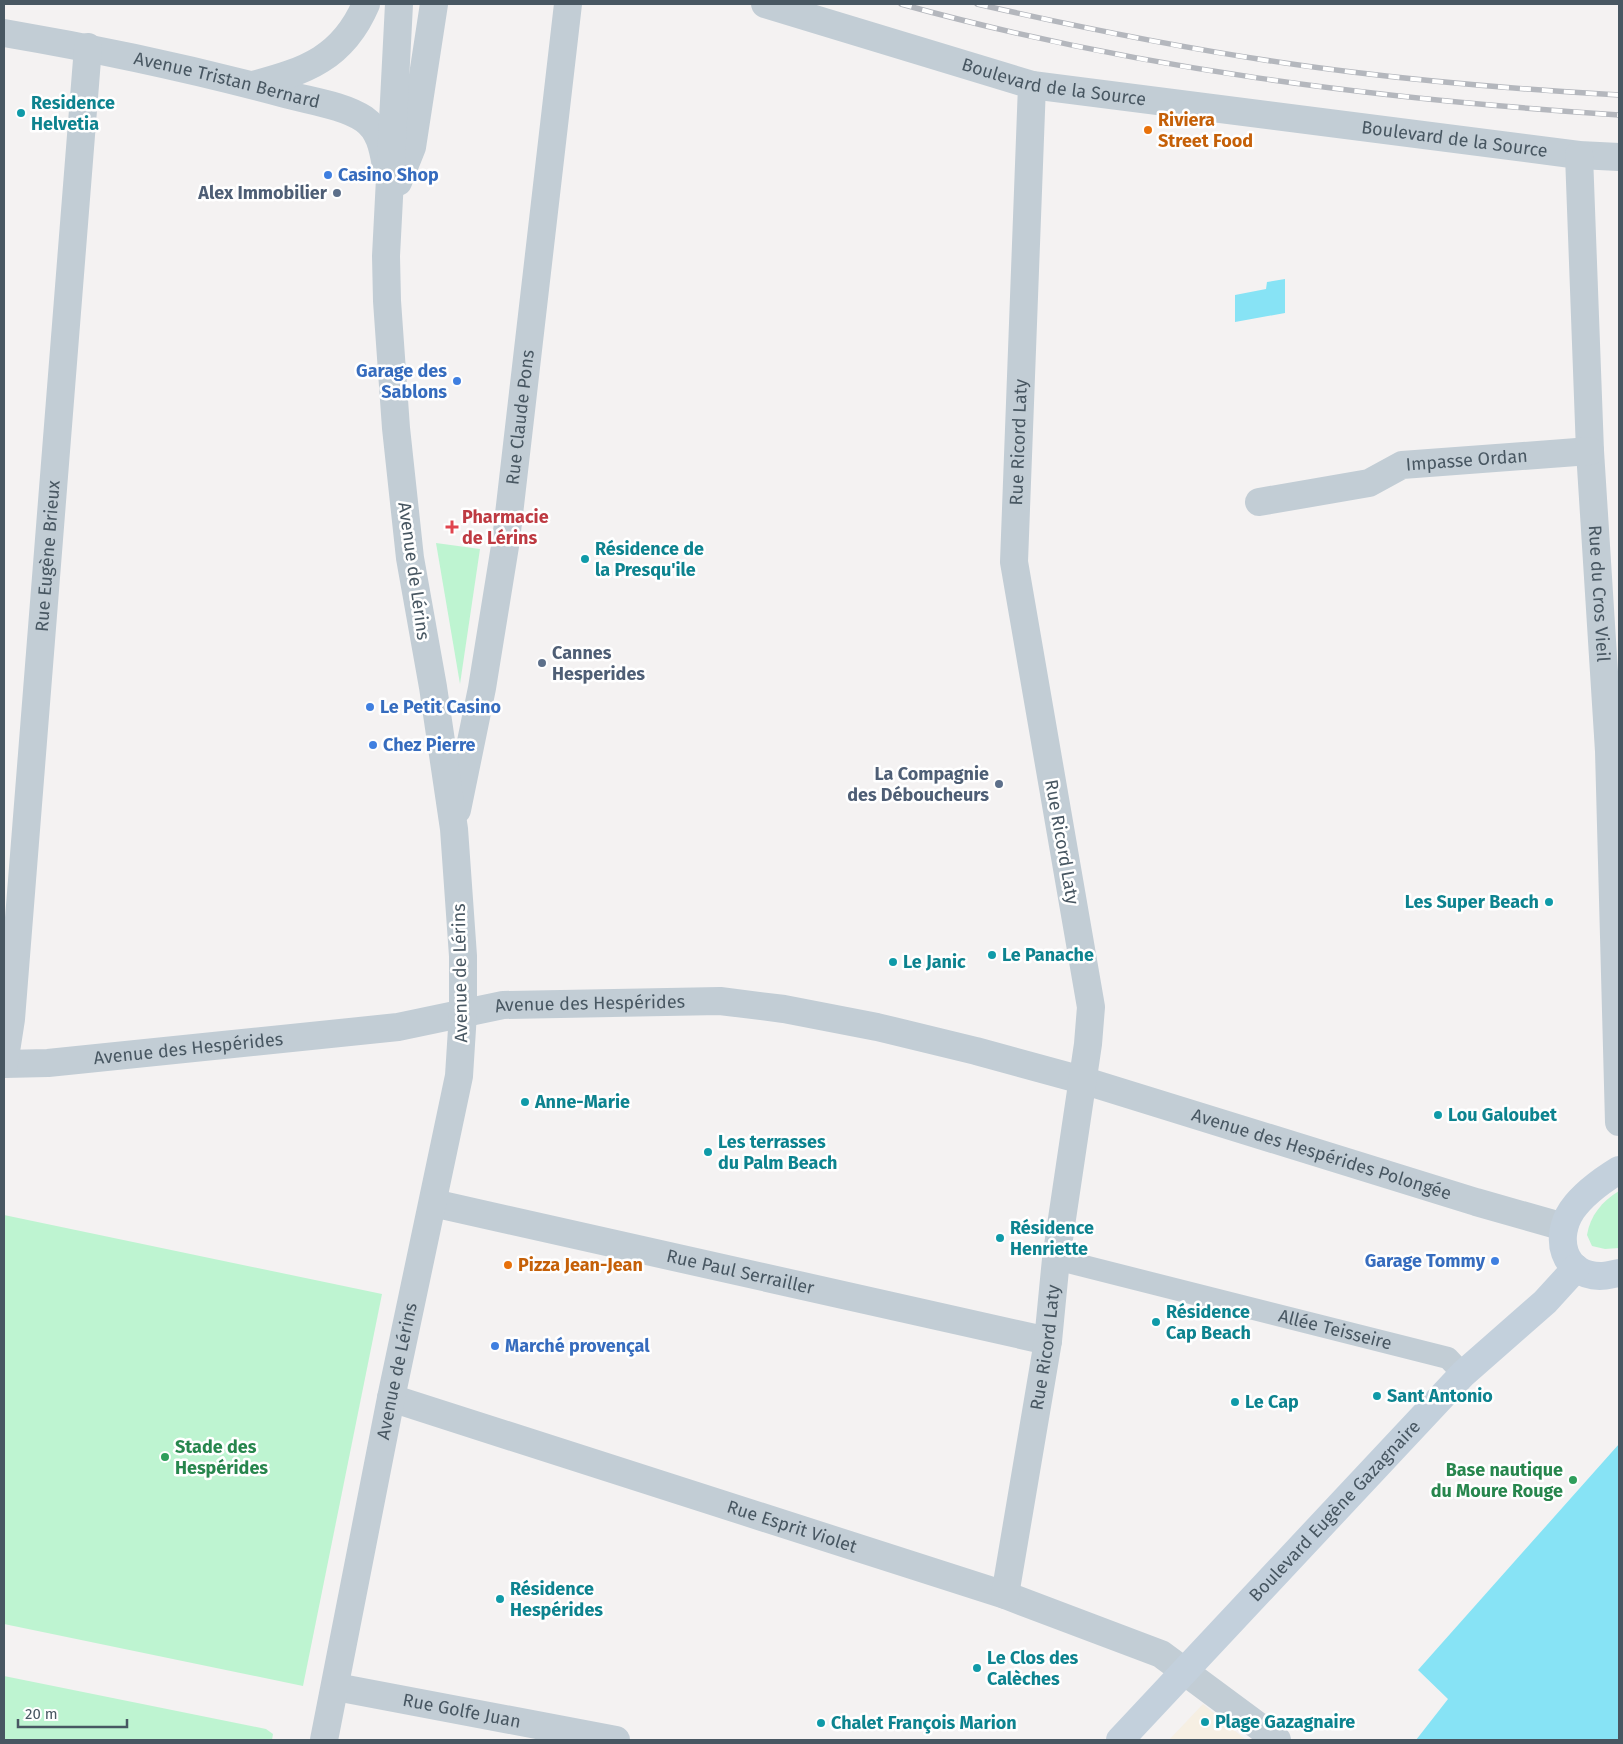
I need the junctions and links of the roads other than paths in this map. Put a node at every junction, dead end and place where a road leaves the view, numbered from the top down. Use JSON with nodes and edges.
{"nodes":[{"id":1,"x":366,"y":4,"type":"edge"},
{"id":2,"x":399,"y":4,"type":"edge"},
{"id":3,"x":434,"y":4,"type":"edge"},
{"id":4,"x":568,"y":4,"type":"edge"},
{"id":5,"x":765,"y":4,"type":"edge"},
{"id":6,"x":4,"y":33,"type":"edge"},
{"id":7,"x":88,"y":47,"type":"junction"},
{"id":8,"x":1032,"y":85,"type":"junction"},
{"id":9,"x":252,"y":86,"type":"junction"},
{"id":10,"x":1579,"y":155,"type":"junction"},
{"id":11,"x":1619,"y":157,"type":"edge"},
{"id":12,"x":390,"y":197,"type":"junction"},
{"id":13,"x":1590,"y":450,"type":"junction"},
{"id":14,"x":1259,"y":502,"type":"dead end"},
{"id":15,"x":1614,"y":750,"type":"edge"},
{"id":16,"x":454,"y":829,"type":"junction"},
{"id":17,"x":463,"y":1014,"type":"junction"},
{"id":18,"x":4,"y":1064,"type":"edge"},
{"id":19,"x":1082,"y":1080,"type":"junction"},
{"id":20,"x":1619,"y":1122,"type":"edge"},
{"id":21,"x":1619,"y":1170,"type":"edge"},
{"id":22,"x":434,"y":1203,"type":"junction"},
{"id":23,"x":1564,"y":1227,"type":"junction"},
{"id":24,"x":1056,"y":1259,"type":"junction"},
{"id":25,"x":1576,"y":1268,"type":"junction"},
{"id":26,"x":1619,"y":1273,"type":"edge"},
{"id":27,"x":1048,"y":1341,"type":"junction"},
{"id":28,"x":1463,"y":1374,"type":"junction"},
{"id":29,"x":391,"y":1398,"type":"junction"},
{"id":30,"x":1005,"y":1595,"type":"junction"},
{"id":31,"x":1185,"y":1671,"type":"junction"},
{"id":32,"x":336,"y":1687,"type":"junction"},
{"id":33,"x":324,"y":1740,"type":"edge"},
{"id":34,"x":616,"y":1740,"type":"edge"},
{"id":35,"x":1120,"y":1740,"type":"edge"},
{"id":36,"x":1277,"y":1740,"type":"edge"}],
"edges":[{"from":1,"to":9,"type":"street"},
{"from":2,"to":12,"type":"street","name":"Avenue de Lérins"},
{"from":3,"to":12,"type":"street","name":"Avenue de Lérins"},
{"from":4,"to":16,"type":"street","name":"Rue Claude Pons"},
{"from":5,"to":8,"type":"street","name":"Boulevard de la Source"},
{"from":6,"to":7,"type":"street","name":"Avenue Tristan Bernard"},
{"from":7,"to":9,"type":"street","name":"Avenue Tristan Bernard"},
{"from":7,"to":18,"type":"street","name":"Rue Eugène Brieux"},
{"from":8,"to":10,"type":"street","name":"Boulevard de la Source"},
{"from":8,"to":19,"type":"street","name":"Rue Ricord Laty"},
{"from":9,"to":12,"type":"street","name":"Avenue Tristan Bernard"},
{"from":10,"to":11,"type":"street","name":"Boulevard de la Source"},
{"from":10,"to":13,"type":"street","name":"Rue du Cros Vieil"},
{"from":12,"to":16,"type":"street","name":"Avenue de Lérins"},
{"from":13,"to":14,"type":"street","name":"Impasse Ordan"},
{"from":13,"to":15,"type":"street","name":"Rue du Cros Vieil"},
{"from":15,"to":20,"type":"street","name":"Rue du Cros Vieil"},
{"from":16,"to":17,"type":"street","name":"Avenue de Lérins"},
{"from":17,"to":18,"type":"street","name":"Avenue des Hespérides"},
{"from":17,"to":19,"type":"street","name":"Avenue des Hespérides"},
{"from":17,"to":22,"type":"street","name":"Avenue de Lérins"},
{"from":19,"to":23,"type":"street","name":"Avenue des Hespérides Polongée"},
{"from":19,"to":24,"type":"street","name":"Rue Ricord Laty"},
{"from":21,"to":23,"type":"street"},
{"from":22,"to":27,"type":"street","name":"Rue Paul Serrailler"},
{"from":22,"to":29,"type":"street","name":"Avenue de Lérins"},
{"from":23,"to":25,"type":"street"},
{"from":24,"to":27,"type":"street","name":"Rue Ricord Laty"},
{"from":24,"to":28,"type":"lane","name":"Allée Teisseire"},
{"from":25,"to":26,"type":"street"},
{"from":25,"to":28,"type":"street","name":"Boulevard Eugène Gazagnaire"},
{"from":27,"to":30,"type":"street","name":"Rue Ricord Laty"},
{"from":28,"to":31,"type":"street","name":"Boulevard Eugène Gazagnaire"},
{"from":29,"to":30,"type":"street","name":"Rue Esprit Violet"},
{"from":29,"to":32,"type":"street","name":"Avenue de Lérins"},
{"from":30,"to":31,"type":"street","name":"Rue Esprit Violet"},
{"from":31,"to":35,"type":"street","name":"Boulevard Eugène Gazagnaire"},
{"from":31,"to":36,"type":"street","name":"Rue Esprit Violet"},
{"from":32,"to":33,"type":"street","name":"Avenue de Lérins"},
{"from":32,"to":34,"type":"street","name":"Rue Golfe Juan"}]}
